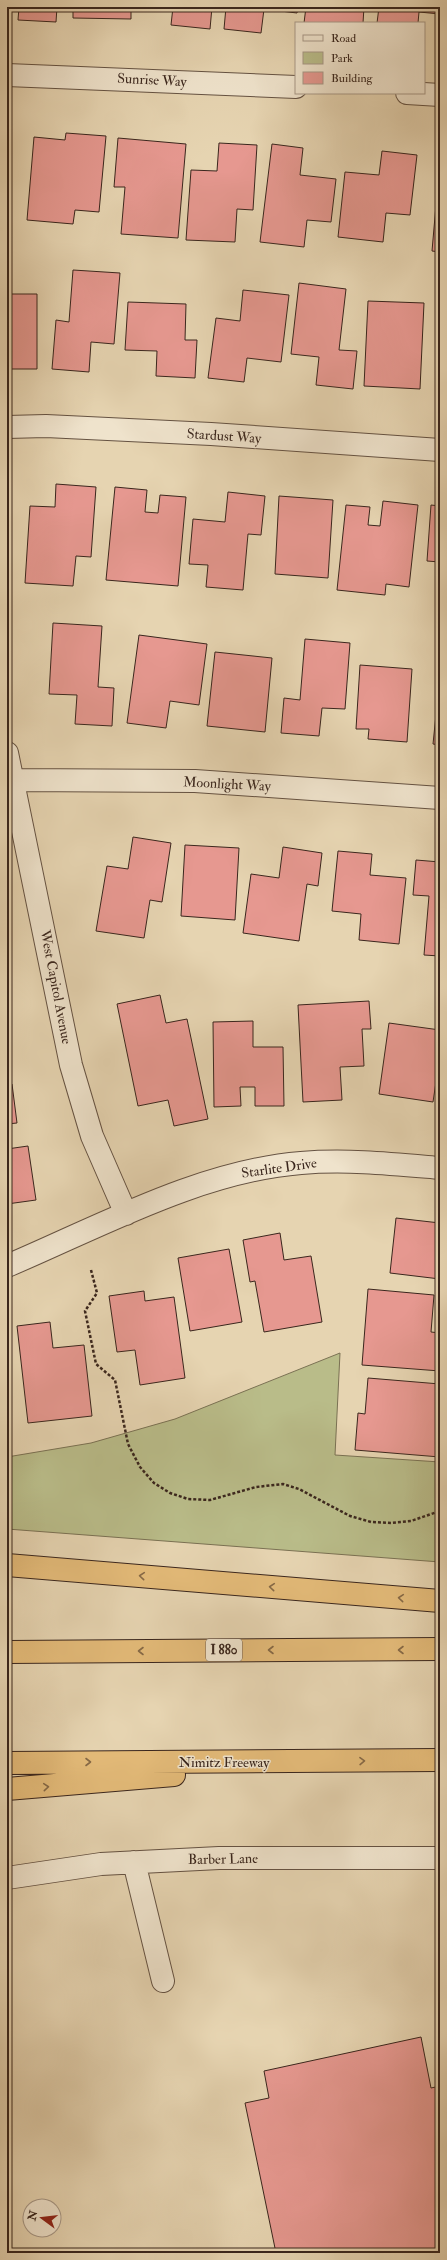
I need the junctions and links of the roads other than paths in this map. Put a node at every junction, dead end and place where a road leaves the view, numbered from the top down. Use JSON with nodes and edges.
{"nodes":[{"id":1,"x":7,"y":75,"type":"edge"},
{"id":2,"x":295,"y":87,"type":"edge"},
{"id":3,"x":424,"y":94,"type":"edge"},
{"id":4,"x":440,"y":95,"type":"edge"},
{"id":5,"x":7,"y":427,"type":"edge"},
{"id":6,"x":440,"y":450,"type":"edge"},
{"id":7,"x":7,"y":754,"type":"edge"},
{"id":8,"x":13,"y":780,"type":"junction"},
{"id":9,"x":440,"y":798,"type":"edge"},
{"id":10,"x":440,"y":1168,"type":"edge"},
{"id":11,"x":126,"y":1214,"type":"junction"},
{"id":12,"x":7,"y":1266,"type":"edge"},
{"id":13,"x":7,"y":1565,"type":"edge"},
{"id":14,"x":440,"y":1601,"type":"edge"},
{"id":15,"x":440,"y":1649,"type":"edge"},
{"id":16,"x":7,"y":1652,"type":"edge"},
{"id":17,"x":440,"y":1760,"type":"edge"},
{"id":18,"x":323,"y":1761,"type":"junction"},
{"id":19,"x":7,"y":1763,"type":"edge"},
{"id":20,"x":7,"y":1789,"type":"edge"},
{"id":21,"x":440,"y":1858,"type":"edge"},
{"id":22,"x":134,"y":1862,"type":"junction"},
{"id":23,"x":7,"y":1878,"type":"edge"},
{"id":24,"x":163,"y":1981,"type":"dead end"}],
"edges":[{"from":1,"to":2,"type":"street","name":"Sunrise Way"},
{"from":3,"to":4,"type":"street"},
{"from":5,"to":6,"type":"street","name":"Stardust Way"},
{"from":7,"to":8,"type":"street","name":"West Capitol Avenue"},
{"from":8,"to":9,"type":"street","name":"Moonlight Way"},
{"from":8,"to":11,"type":"street","name":"West Capitol Avenue"},
{"from":10,"to":11,"type":"street","name":"Starlite Drive"},
{"from":11,"to":12,"type":"street","name":"Starlite Drive"},
{"from":14,"to":13,"type":"highway","one_way":true},
{"from":15,"to":16,"type":"highway","number":"I 880","one_way":true},
{"from":18,"to":17,"type":"highway","name":"Nimitz Freeway","one_way":true},
{"from":19,"to":18,"type":"highway","name":"Nimitz Freeway","one_way":true},
{"from":20,"to":18,"type":"highway","one_way":true},
{"from":21,"to":22,"type":"street","name":"Barber Lane"},
{"from":22,"to":23,"type":"street","name":"Barber Lane"},
{"from":22,"to":24,"type":"street"}]}
